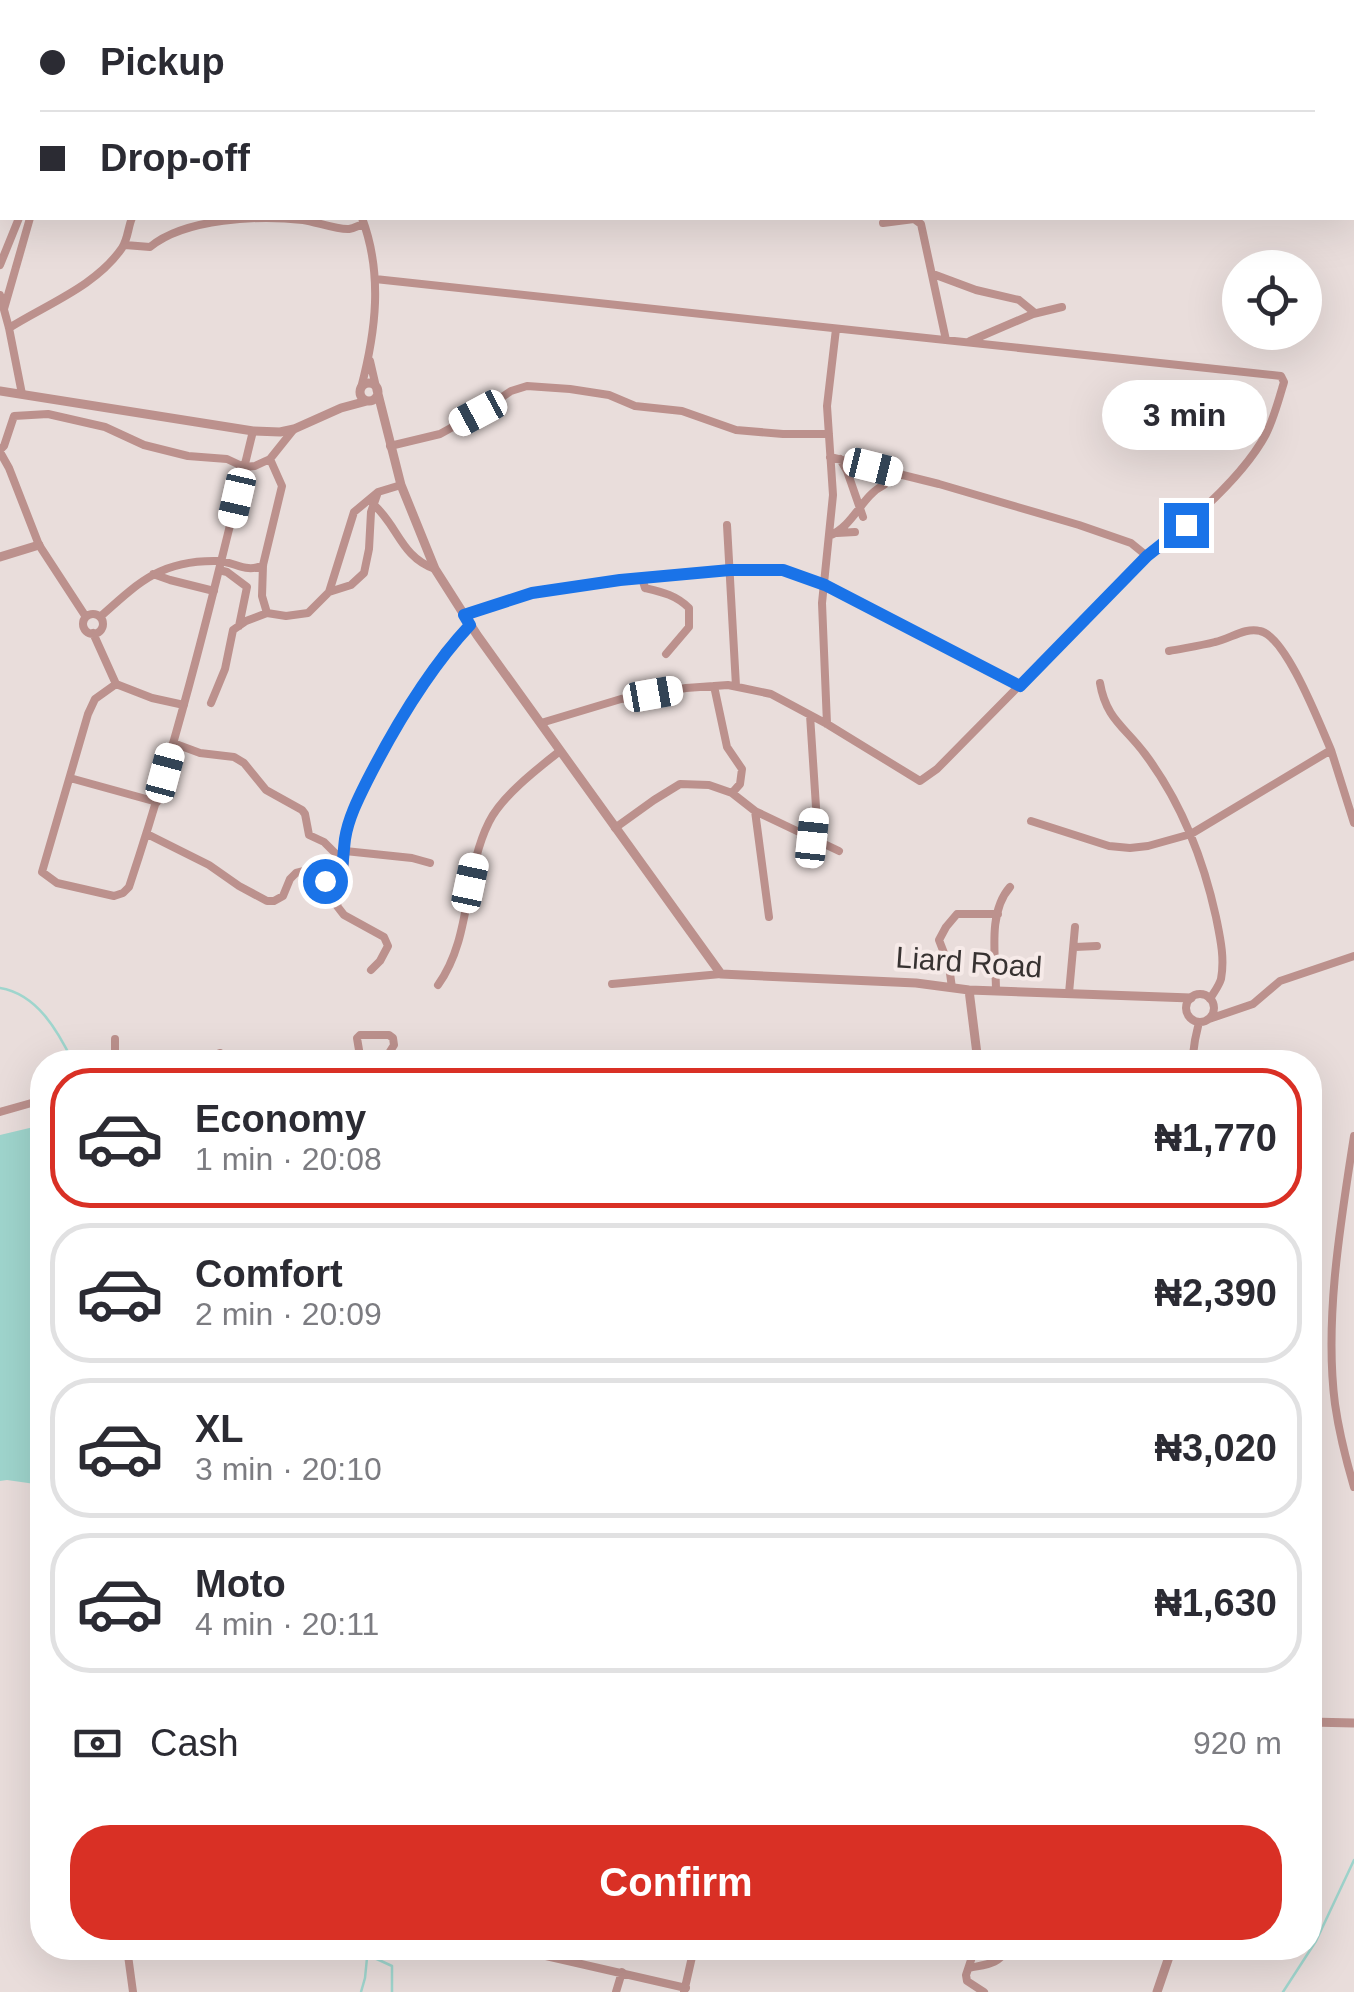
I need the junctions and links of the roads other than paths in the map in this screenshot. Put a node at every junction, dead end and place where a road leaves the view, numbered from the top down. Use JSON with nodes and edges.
{"nodes":[{"id":1,"x":18,"y":220,"type":"edge"},
{"id":2,"x":29,"y":220,"type":"edge"},
{"id":3,"x":131,"y":220,"type":"edge"},
{"id":4,"x":238,"y":220,"type":"edge"},
{"id":5,"x":300,"y":220,"type":"edge"},
{"id":6,"x":904,"y":220,"type":"edge"},
{"id":7,"x":918,"y":220,"type":"edge"},
{"id":8,"x":363,"y":221,"type":"edge"},
{"id":9,"x":883,"y":224,"type":"dead end"},
{"id":10,"x":124,"y":245,"type":"junction"},
{"id":11,"x":0,"y":265,"type":"edge"},
{"id":12,"x":932,"y":274,"type":"junction"},
{"id":13,"x":375,"y":279,"type":"junction"},
{"id":14,"x":0,"y":295,"type":"edge"},
{"id":15,"x":1062,"y":307,"type":"dead end"},
{"id":16,"x":4,"y":309,"type":"junction"},
{"id":17,"x":1036,"y":313,"type":"junction"},
{"id":18,"x":9,"y":328,"type":"junction"},
{"id":19,"x":836,"y":328,"type":"junction"},
{"id":20,"x":946,"y":340,"type":"junction"},
{"id":21,"x":966,"y":343,"type":"junction"},
{"id":22,"x":370,"y":357,"type":"junction"},
{"id":23,"x":376,"y":389,"type":"junction"},
{"id":24,"x":0,"y":391,"type":"edge"},
{"id":25,"x":22,"y":394,"type":"junction"},
{"id":26,"x":364,"y":395,"type":"junction"},
{"id":27,"x":384,"y":421,"type":"junction"},
{"id":28,"x":294,"y":428,"type":"junction"},
{"id":29,"x":253,"y":431,"type":"junction"},
{"id":30,"x":829,"y":434,"type":"junction"},
{"id":31,"x":390,"y":446,"type":"junction"},
{"id":32,"x":0,"y":451,"type":"edge"},
{"id":33,"x":835,"y":458,"type":"junction"},
{"id":34,"x":270,"y":459,"type":"junction"},
{"id":35,"x":244,"y":467,"type":"junction"},
{"id":36,"x":401,"y":485,"type":"junction"},
{"id":37,"x":884,"y":485,"type":"dead end"},
{"id":38,"x":378,"y":492,"type":"junction"},
{"id":39,"x":374,"y":504,"type":"junction"},
{"id":40,"x":862,"y":513,"type":"junction"},
{"id":41,"x":727,"y":525,"type":"dead end"},
{"id":42,"x":855,"y":532,"type":"dead end"},
{"id":43,"x":833,"y":534,"type":"junction"},
{"id":44,"x":39,"y":545,"type":"junction"},
{"id":45,"x":1147,"y":556,"type":"junction"},
{"id":46,"x":0,"y":557,"type":"edge"},
{"id":47,"x":220,"y":565,"type":"junction"},
{"id":48,"x":262,"y":565,"type":"junction"},
{"id":49,"x":436,"y":569,"type":"junction"},
{"id":50,"x":730,"y":570,"type":"junction"},
{"id":51,"x":153,"y":574,"type":"junction"},
{"id":52,"x":642,"y":578,"type":"junction"},
{"id":53,"x":825,"y":585,"type":"junction"},
{"id":54,"x":214,"y":591,"type":"junction"},
{"id":55,"x":329,"y":592,"type":"junction"},
{"id":56,"x":268,"y":613,"type":"junction"},
{"id":57,"x":464,"y":615,"type":"junction"},
{"id":58,"x":86,"y":617,"type":"junction"},
{"id":59,"x":100,"y":617,"type":"junction"},
{"id":60,"x":470,"y":625,"type":"junction"},
{"id":61,"x":238,"y":626,"type":"junction"},
{"id":62,"x":93,"y":634,"type":"junction"},
{"id":63,"x":1169,"y":651,"type":"dead end"},
{"id":64,"x":666,"y":654,"type":"dead end"},
{"id":65,"x":1100,"y":683,"type":"dead end"},
{"id":66,"x":116,"y":684,"type":"junction"},
{"id":67,"x":714,"y":686,"type":"junction"},
{"id":68,"x":736,"y":686,"type":"junction"},
{"id":69,"x":1020,"y":686,"type":"junction"},
{"id":70,"x":211,"y":703,"type":"dead end"},
{"id":71,"x":184,"y":705,"type":"junction"},
{"id":72,"x":810,"y":715,"type":"junction"},
{"id":73,"x":541,"y":724,"type":"junction"},
{"id":74,"x":828,"y":724,"type":"junction"},
{"id":75,"x":173,"y":743,"type":"junction"},
{"id":76,"x":1331,"y":750,"type":"junction"},
{"id":77,"x":560,"y":751,"type":"junction"},
{"id":78,"x":70,"y":778,"type":"junction"},
{"id":79,"x":732,"y":793,"type":"junction"},
{"id":80,"x":157,"y":802,"type":"junction"},
{"id":81,"x":756,"y":810,"type":"junction"},
{"id":82,"x":1031,"y":820,"type":"dead end"},
{"id":83,"x":1354,"y":823,"type":"edge"},
{"id":84,"x":615,"y":828,"type":"junction"},
{"id":85,"x":146,"y":834,"type":"junction"},
{"id":86,"x":1190,"y":834,"type":"junction"},
{"id":87,"x":812,"y":838,"type":"junction"},
{"id":88,"x":345,"y":851,"type":"junction"},
{"id":89,"x":840,"y":851,"type":"dead end"},
{"id":90,"x":344,"y":863,"type":"junction"},
{"id":91,"x":430,"y":863,"type":"dead end"},
{"id":92,"x":339,"y":886,"type":"junction"},
{"id":93,"x":1010,"y":887,"type":"dead end"},
{"id":94,"x":998,"y":914,"type":"junction"},
{"id":95,"x":769,"y":917,"type":"dead end"},
{"id":96,"x":1076,"y":927,"type":"dead end"},
{"id":97,"x":1097,"y":946,"type":"dead end"},
{"id":98,"x":1075,"y":947,"type":"junction"},
{"id":99,"x":1354,"y":956,"type":"edge"},
{"id":100,"x":371,"y":970,"type":"dead end"},
{"id":101,"x":721,"y":974,"type":"junction"},
{"id":102,"x":612,"y":984,"type":"dead end"},
{"id":103,"x":438,"y":985,"type":"dead end"},
{"id":104,"x":952,"y":988,"type":"junction"},
{"id":105,"x":969,"y":990,"type":"junction"},
{"id":106,"x":996,"y":991,"type":"junction"},
{"id":107,"x":1069,"y":993,"type":"junction"},
{"id":108,"x":1191,"y":998,"type":"junction"},
{"id":109,"x":1212,"y":1003,"type":"junction"},
{"id":110,"x":1226,"y":1013,"type":"junction"},
{"id":111,"x":1204,"y":1020,"type":"junction"},
{"id":112,"x":116,"y":1039,"type":"dead end"},
{"id":113,"x":116,"y":1050,"type":"edge"},
{"id":114,"x":359,"y":1050,"type":"edge"},
{"id":115,"x":391,"y":1050,"type":"edge"},
{"id":116,"x":976,"y":1050,"type":"edge"},
{"id":117,"x":1193,"y":1050,"type":"edge"},
{"id":118,"x":30,"y":1103,"type":"edge"},
{"id":119,"x":0,"y":1112,"type":"edge"},
{"id":120,"x":1354,"y":1136,"type":"edge"},
{"id":121,"x":1354,"y":1487,"type":"edge"},
{"id":122,"x":1322,"y":1723,"type":"edge"},
{"id":123,"x":1354,"y":1724,"type":"edge"},
{"id":124,"x":128,"y":1960,"type":"edge"},
{"id":125,"x":566,"y":1960,"type":"edge"},
{"id":126,"x":691,"y":1960,"type":"edge"},
{"id":127,"x":971,"y":1960,"type":"edge"},
{"id":128,"x":999,"y":1960,"type":"edge"},
{"id":129,"x":1168,"y":1960,"type":"edge"},
{"id":130,"x":968,"y":1968,"type":"junction"},
{"id":131,"x":622,"y":1972,"type":"junction"},
{"id":132,"x":685,"y":1990,"type":"edge"},
{"id":133,"x":133,"y":1992,"type":"edge"},
{"id":134,"x":616,"y":1992,"type":"edge"},
{"id":135,"x":984,"y":1992,"type":"edge"},
{"id":136,"x":1157,"y":1992,"type":"edge"}],
"edges":[{"from":1,"to":11,"type":"street"},
{"from":2,"to":16,"type":"street"},
{"from":3,"to":10,"type":"street"},
{"from":4,"to":10,"type":"street"},
{"from":5,"to":8,"type":"street"},
{"from":6,"to":9,"type":"street"},
{"from":7,"to":12,"type":"street"},
{"from":8,"to":13,"type":"street"},
{"from":10,"to":18,"type":"street"},
{"from":12,"to":17,"type":"street"},
{"from":12,"to":20,"type":"street"},
{"from":13,"to":19,"type":"street"},
{"from":13,"to":22,"type":"street"},
{"from":14,"to":16,"type":"street"},
{"from":15,"to":17,"type":"street"},
{"from":16,"to":18,"type":"street"},
{"from":17,"to":21,"type":"street"},
{"from":18,"to":25,"type":"street"},
{"from":19,"to":20,"type":"street"},
{"from":19,"to":30,"type":"street"},
{"from":20,"to":21,"type":"street"},
{"from":21,"to":45,"type":"street"},
{"from":22,"to":23,"type":"street"},
{"from":22,"to":26,"type":"street"},
{"from":23,"to":26,"type":"street"},
{"from":23,"to":26,"type":"street"},
{"from":23,"to":27,"type":"street"},
{"from":24,"to":25,"type":"street"},
{"from":25,"to":29,"type":"street"},
{"from":26,"to":27,"type":"street"},
{"from":26,"to":28,"type":"street"},
{"from":27,"to":31,"type":"street"},
{"from":28,"to":29,"type":"street"},
{"from":28,"to":34,"type":"street"},
{"from":29,"to":35,"type":"street"},
{"from":30,"to":31,"type":"street"},
{"from":30,"to":33,"type":"street"},
{"from":31,"to":36,"type":"street"},
{"from":32,"to":35,"type":"street"},
{"from":32,"to":44,"type":"street"},
{"from":33,"to":40,"type":"street"},
{"from":33,"to":43,"type":"street"},
{"from":33,"to":45,"type":"street"},
{"from":34,"to":35,"type":"street"},
{"from":34,"to":48,"type":"street"},
{"from":35,"to":47,"type":"street"},
{"from":36,"to":38,"type":"street"},
{"from":36,"to":49,"type":"street"},
{"from":37,"to":40,"type":"street"},
{"from":38,"to":39,"type":"street"},
{"from":38,"to":55,"type":"street"},
{"from":39,"to":49,"type":"street"},
{"from":39,"to":55,"type":"street"},
{"from":40,"to":43,"type":"street"},
{"from":41,"to":50,"type":"street"},
{"from":42,"to":43,"type":"street"},
{"from":43,"to":53,"type":"street"},
{"from":44,"to":46,"type":"street"},
{"from":44,"to":58,"type":"street"},
{"from":45,"to":69,"type":"street"},
{"from":47,"to":48,"type":"street"},
{"from":47,"to":51,"type":"street"},
{"from":47,"to":54,"type":"street"},
{"from":47,"to":61,"type":"street"},
{"from":48,"to":56,"type":"street"},
{"from":49,"to":57,"type":"street"},
{"from":50,"to":52,"type":"street"},
{"from":50,"to":53,"type":"street"},
{"from":50,"to":68,"type":"street"},
{"from":51,"to":54,"type":"street"},
{"from":51,"to":59,"type":"street"},
{"from":52,"to":57,"type":"street"},
{"from":52,"to":64,"type":"street"},
{"from":53,"to":69,"type":"street"},
{"from":53,"to":74,"type":"street"},
{"from":54,"to":71,"type":"street"},
{"from":55,"to":56,"type":"street"},
{"from":56,"to":61,"type":"street"},
{"from":57,"to":60,"type":"street"},
{"from":58,"to":59,"type":"street"},
{"from":58,"to":62,"type":"street"},
{"from":59,"to":62,"type":"street"},
{"from":60,"to":73,"type":"street"},
{"from":60,"to":88,"type":"street"},
{"from":61,"to":70,"type":"street"},
{"from":62,"to":66,"type":"street"},
{"from":63,"to":76,"type":"street"},
{"from":65,"to":86,"type":"street"},
{"from":66,"to":71,"type":"street"},
{"from":66,"to":78,"type":"street"},
{"from":67,"to":68,"type":"street"},
{"from":67,"to":73,"type":"street"},
{"from":67,"to":79,"type":"street"},
{"from":68,"to":72,"type":"street"},
{"from":69,"to":74,"type":"street"},
{"from":71,"to":75,"type":"street"},
{"from":72,"to":74,"type":"street"},
{"from":72,"to":87,"type":"street"},
{"from":73,"to":77,"type":"street"},
{"from":75,"to":80,"type":"street"},
{"from":75,"to":90,"type":"street"},
{"from":76,"to":83,"type":"street"},
{"from":76,"to":86,"type":"street"},
{"from":77,"to":84,"type":"street"},
{"from":77,"to":103,"type":"street"},
{"from":78,"to":80,"type":"street"},
{"from":78,"to":85,"type":"street"},
{"from":79,"to":81,"type":"street"},
{"from":79,"to":84,"type":"street"},
{"from":80,"to":85,"type":"street"},
{"from":81,"to":87,"type":"street"},
{"from":81,"to":95,"type":"street"},
{"from":82,"to":86,"type":"street"},
{"from":84,"to":101,"type":"street"},
{"from":85,"to":92,"type":"street"},
{"from":86,"to":109,"type":"street"},
{"from":87,"to":89,"type":"street"},
{"from":88,"to":90,"type":"street"},
{"from":88,"to":91,"type":"street"},
{"from":90,"to":92,"type":"street"},
{"from":92,"to":100,"type":"street"},
{"from":93,"to":94,"type":"street"},
{"from":94,"to":104,"type":"street"},
{"from":94,"to":106,"type":"street"},
{"from":96,"to":98,"type":"street"},
{"from":97,"to":98,"type":"street"},
{"from":98,"to":107,"type":"street"},
{"from":99,"to":110,"type":"street"},
{"from":101,"to":102,"type":"street"},
{"from":101,"to":104,"type":"street","name":"Liard Road"},
{"from":104,"to":105,"type":"street","name":"Liard Road"},
{"from":105,"to":106,"type":"street","name":"Liard Road"},
{"from":105,"to":116,"type":"street"},
{"from":106,"to":107,"type":"street","name":"Liard Road"},
{"from":107,"to":108,"type":"street","name":"Liard Road"},
{"from":108,"to":109,"type":"street"},
{"from":108,"to":111,"type":"street"},
{"from":109,"to":110,"type":"street"},
{"from":109,"to":111,"type":"street"},
{"from":110,"to":111,"type":"street"},
{"from":111,"to":117,"type":"street"},
{"from":112,"to":113,"type":"street"},
{"from":114,"to":115,"type":"street"},
{"from":118,"to":119,"type":"street"},
{"from":120,"to":121,"type":"street"},
{"from":122,"to":123,"type":"street"},
{"from":124,"to":133,"type":"street"},
{"from":125,"to":131,"type":"street"},
{"from":126,"to":132,"type":"street"},
{"from":127,"to":130,"type":"street"},
{"from":128,"to":130,"type":"street"},
{"from":129,"to":136,"type":"street"},
{"from":130,"to":135,"type":"street"},
{"from":131,"to":132,"type":"street"},
{"from":131,"to":134,"type":"street"}]}
